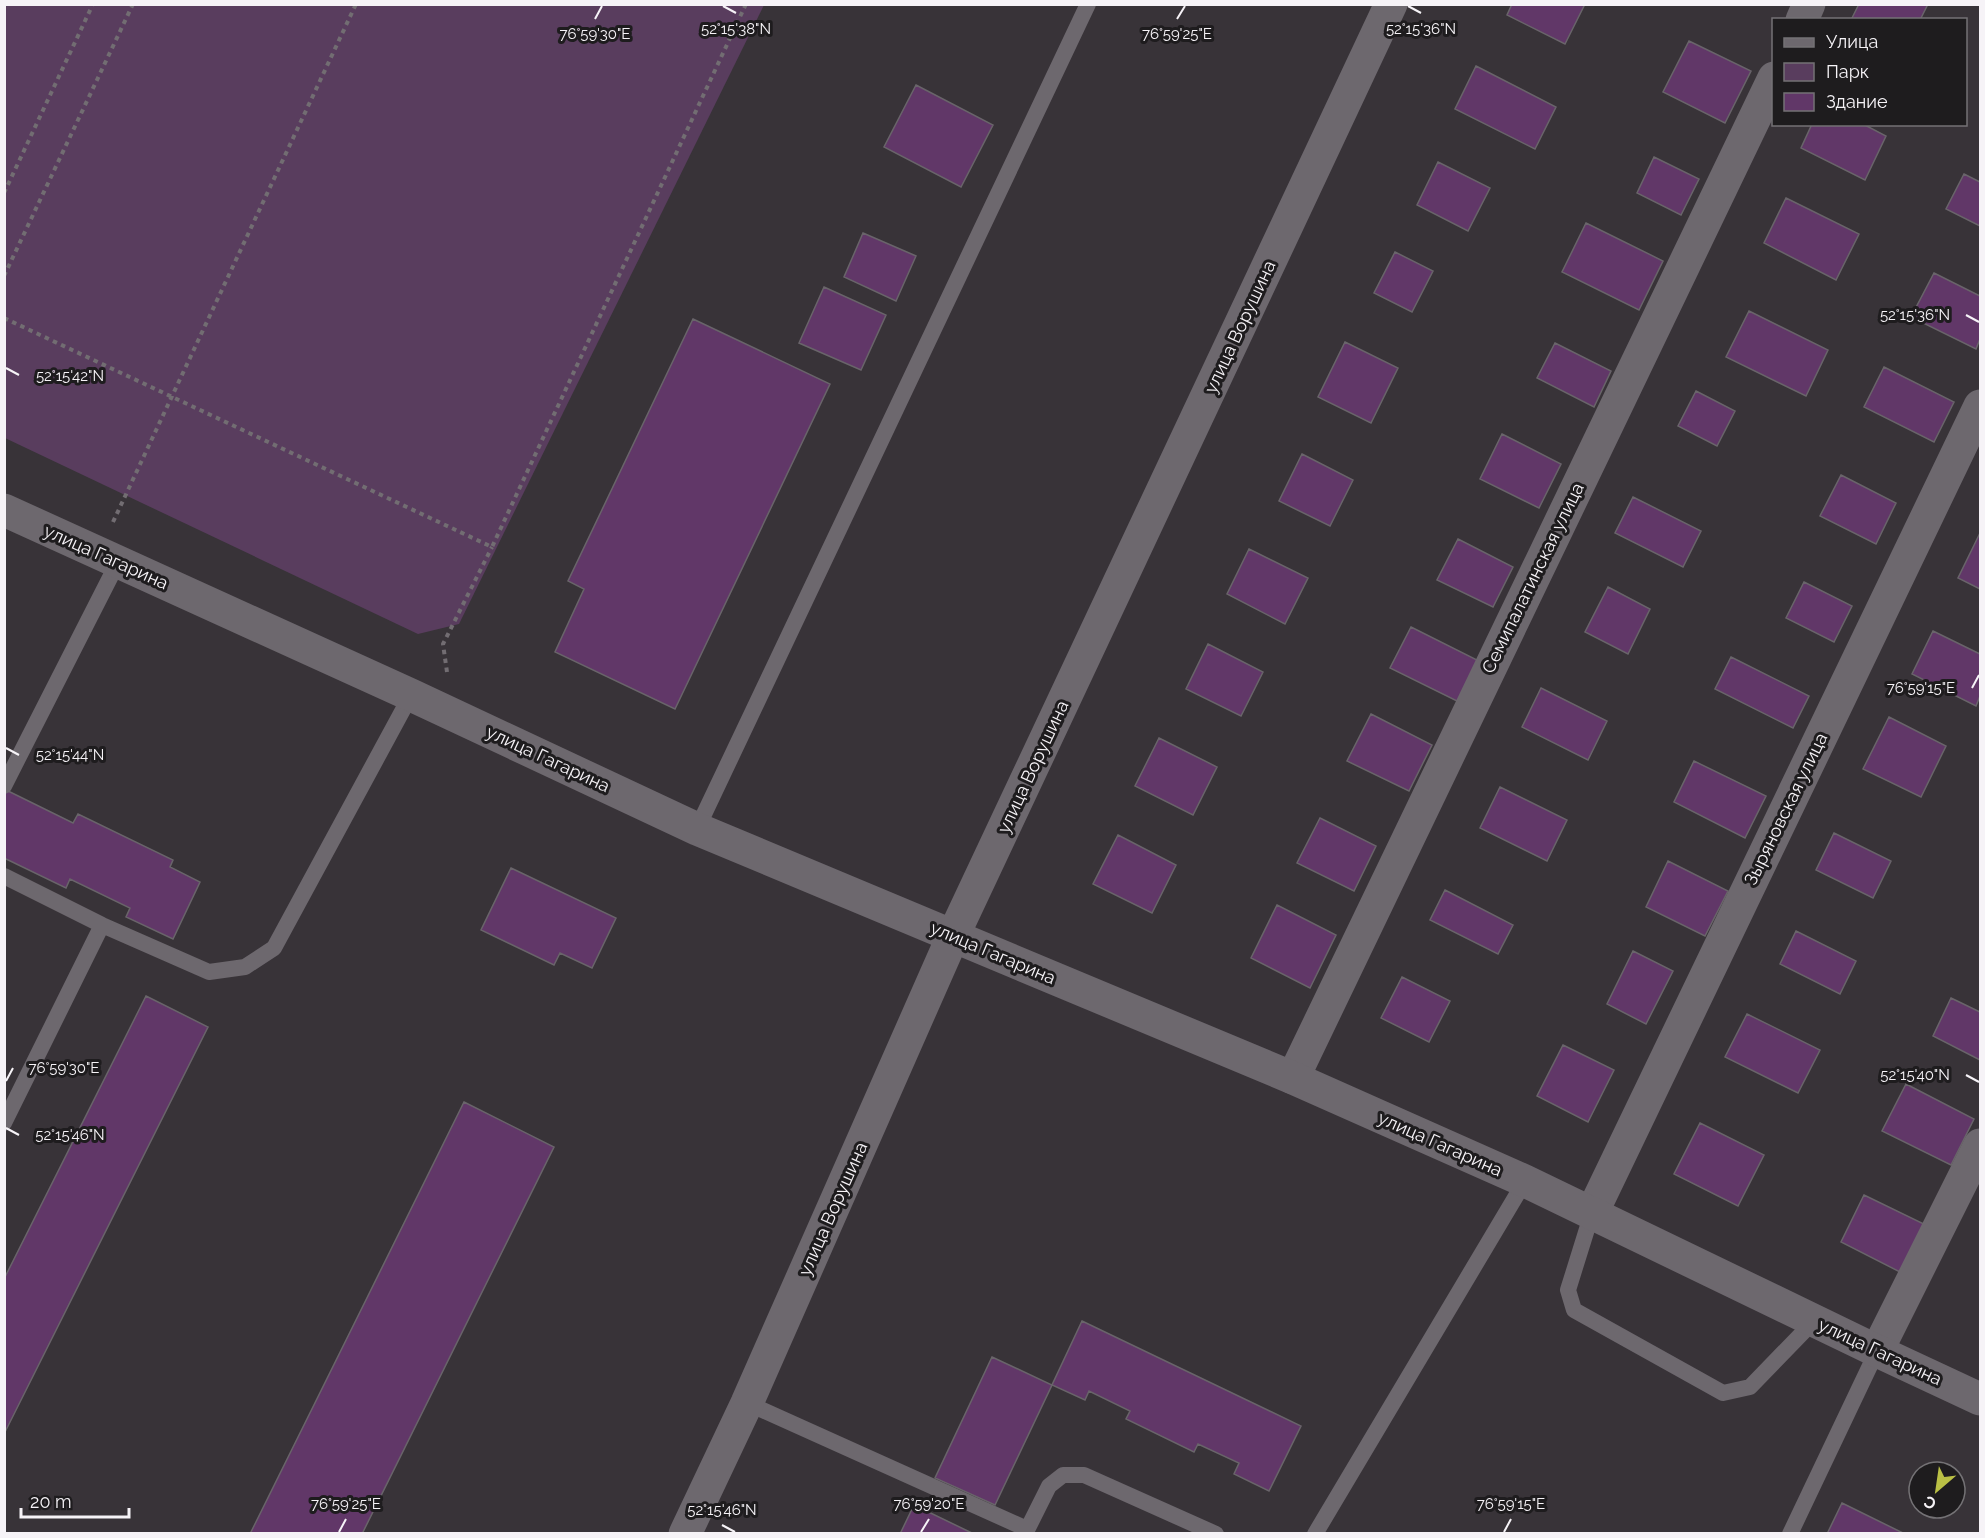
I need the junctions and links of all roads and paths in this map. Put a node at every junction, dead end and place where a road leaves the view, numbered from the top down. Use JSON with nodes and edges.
{"nodes":[{"id":1,"x":93,"y":4,"type":"edge"},
{"id":2,"x":133,"y":4,"type":"edge"},
{"id":3,"x":356,"y":4,"type":"edge"},
{"id":4,"x":746,"y":4,"type":"edge"},
{"id":5,"x":1088,"y":4,"type":"edge"},
{"id":6,"x":1392,"y":4,"type":"edge"},
{"id":7,"x":1809,"y":4,"type":"edge"},
{"id":8,"x":1803,"y":18,"type":"edge"},
{"id":9,"x":1772,"y":80,"type":"edge"},
{"id":10,"x":4,"y":193,"type":"edge"},
{"id":11,"x":4,"y":276,"type":"edge"},
{"id":12,"x":4,"y":318,"type":"edge"},
{"id":13,"x":172,"y":397,"type":"junction"},
{"id":14,"x":1980,"y":406,"type":"edge"},
{"id":15,"x":4,"y":510,"type":"edge"},
{"id":16,"x":492,"y":547,"type":"junction"},
{"id":17,"x":108,"y":558,"type":"junction"},
{"id":18,"x":411,"y":695,"type":"junction"},
{"id":19,"x":452,"y":714,"type":"junction"},
{"id":20,"x":4,"y":786,"type":"edge"},
{"id":21,"x":697,"y":829,"type":"junction"},
{"id":22,"x":4,"y":876,"type":"edge"},
{"id":23,"x":102,"y":924,"type":"junction"},
{"id":24,"x":953,"y":936,"type":"junction"},
{"id":25,"x":1293,"y":1078,"type":"junction"},
{"id":26,"x":4,"y":1123,"type":"edge"},
{"id":27,"x":1980,"y":1145,"type":"edge"},
{"id":28,"x":1525,"y":1181,"type":"junction"},
{"id":29,"x":1592,"y":1212,"type":"junction"},
{"id":30,"x":1814,"y":1321,"type":"junction"},
{"id":31,"x":1877,"y":1351,"type":"junction"},
{"id":32,"x":1980,"y":1399,"type":"edge"},
{"id":33,"x":747,"y":1403,"type":"junction"},
{"id":34,"x":1026,"y":1531,"type":"edge"},
{"id":35,"x":685,"y":1533,"type":"edge"},
{"id":36,"x":1216,"y":1533,"type":"edge"},
{"id":37,"x":1315,"y":1533,"type":"edge"},
{"id":38,"x":1790,"y":1533,"type":"edge"}],
"edges":[{"from":1,"to":10,"type":"path"},
{"from":2,"to":11,"type":"path"},
{"from":3,"to":13,"type":"path"},
{"from":4,"to":16,"type":"path"},
{"from":5,"to":21,"type":"lane"},
{"from":6,"to":24,"type":"street","name":"улица Ворушина"},
{"from":7,"to":8,"type":"street"},
{"from":9,"to":25,"type":"street","name":"Семипалатинская улица"},
{"from":12,"to":13,"type":"path"},
{"from":13,"to":16,"type":"path"},
{"from":13,"to":17,"type":"path"},
{"from":14,"to":29,"type":"street","name":"Зыряновская улица"},
{"from":15,"to":17,"type":"street","name":"улица Гагарина"},
{"from":16,"to":19,"type":"path"},
{"from":17,"to":18,"type":"street","name":"улица Гагарина"},
{"from":17,"to":20,"type":"lane"},
{"from":18,"to":19,"type":"street","name":"улица Гагарина"},
{"from":18,"to":23,"type":"lane"},
{"from":19,"to":21,"type":"street","name":"улица Гагарина"},
{"from":21,"to":24,"type":"street","name":"улица Гагарина"},
{"from":22,"to":23,"type":"lane"},
{"from":23,"to":26,"type":"lane"},
{"from":24,"to":25,"type":"street","name":"улица Гагарина"},
{"from":24,"to":33,"type":"street","name":"улица Ворушина"},
{"from":25,"to":28,"type":"street","name":"улица Гагарина"},
{"from":27,"to":31,"type":"street"},
{"from":28,"to":29,"type":"street","name":"улица Гагарина"},
{"from":28,"to":37,"type":"lane"},
{"from":29,"to":30,"type":"street","name":"улица Гагарина"},
{"from":29,"to":30,"type":"lane"},
{"from":30,"to":31,"type":"street","name":"улица Гагарина"},
{"from":31,"to":32,"type":"street","name":"улица Гагарина"},
{"from":31,"to":38,"type":"lane"},
{"from":33,"to":34,"type":"lane"},
{"from":33,"to":35,"type":"street","name":"улица Ворушина"},
{"from":34,"to":36,"type":"lane"}]}
